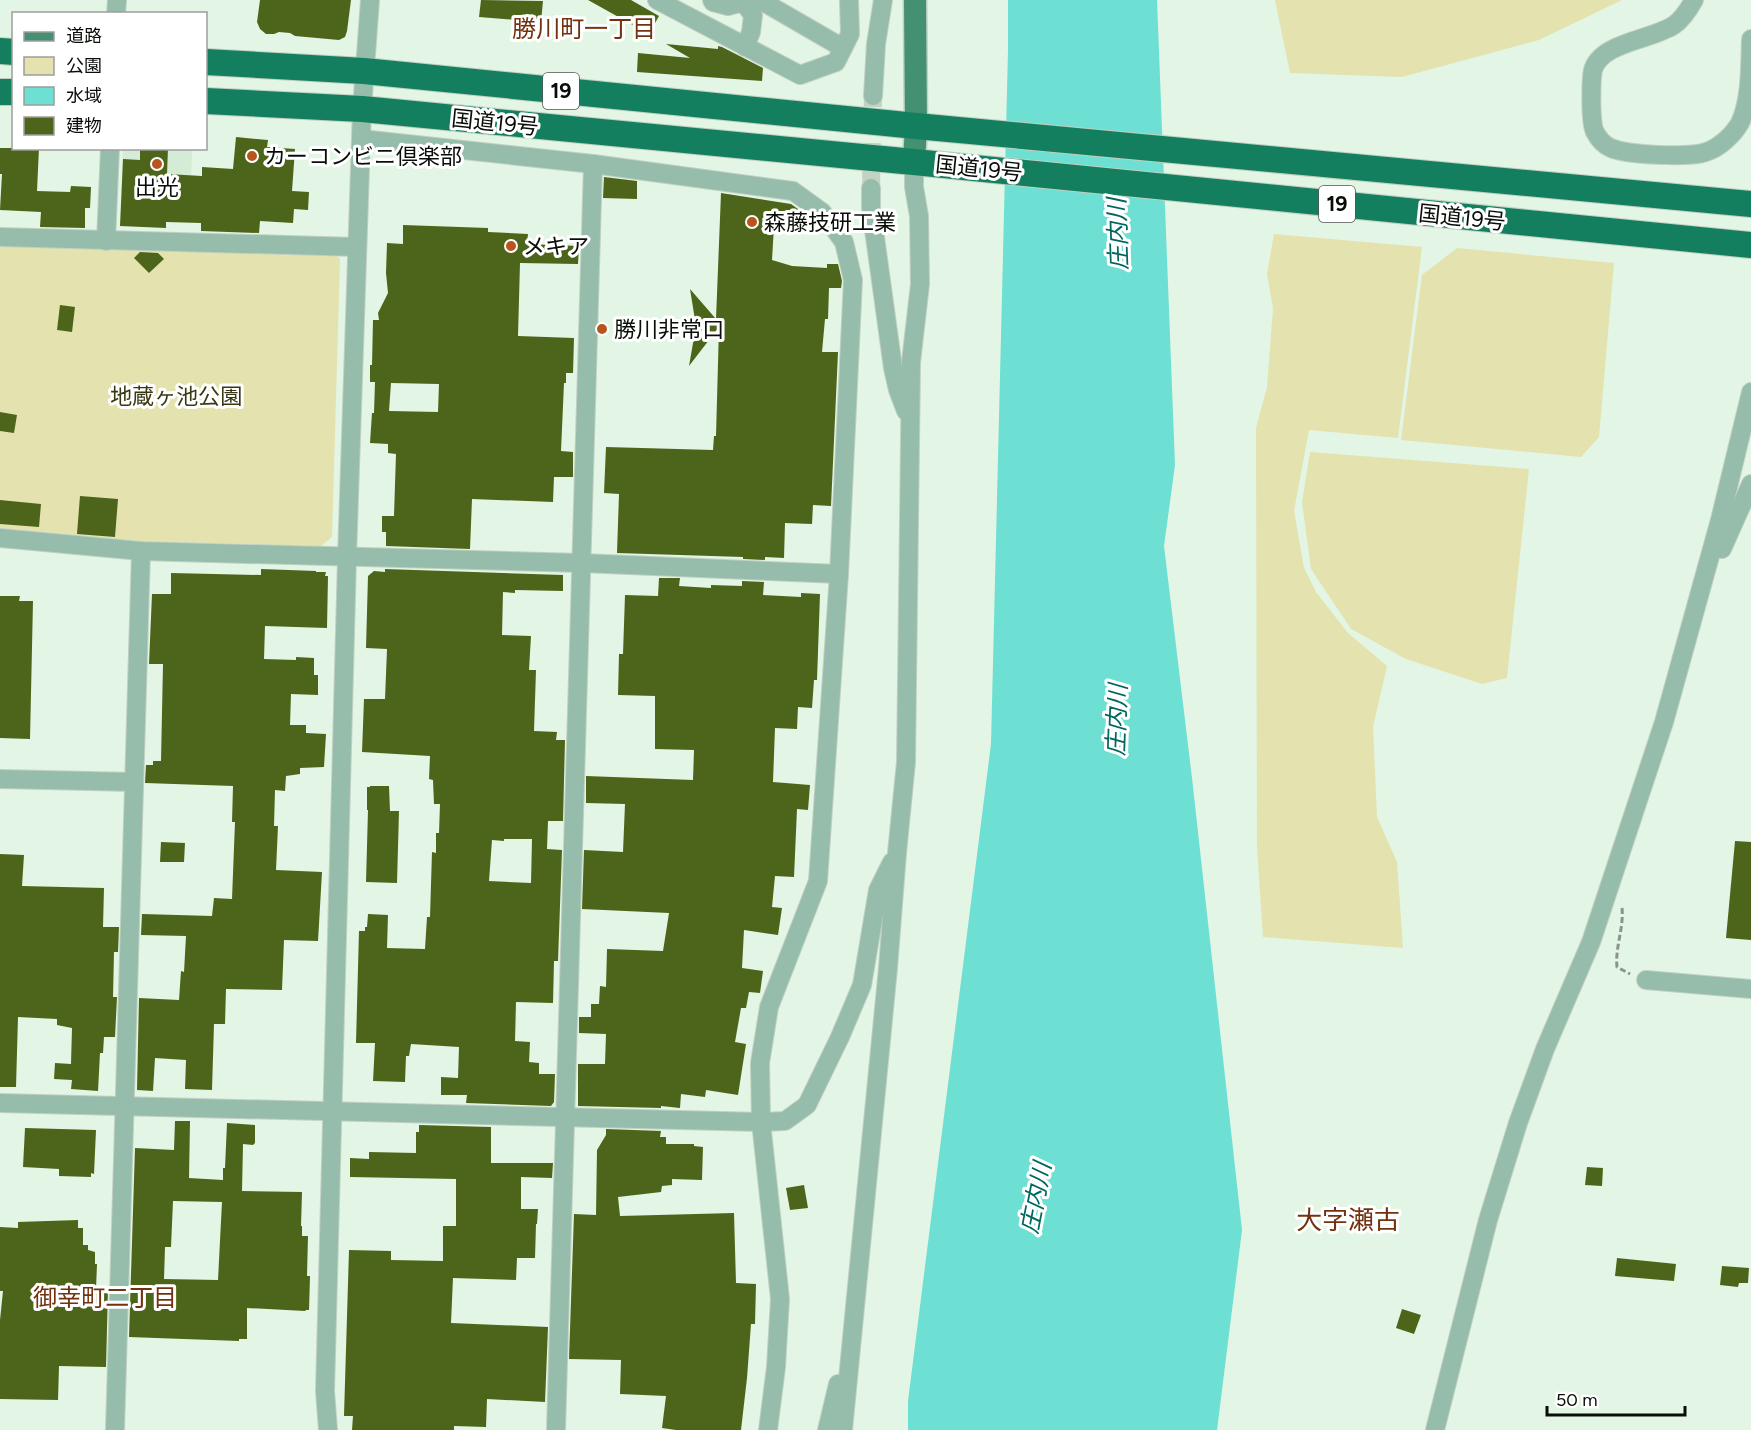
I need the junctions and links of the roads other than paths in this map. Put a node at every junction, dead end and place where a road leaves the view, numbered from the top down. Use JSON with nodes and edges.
{"nodes":[{"id":1,"x":370,"y":0,"type":"edge"},
{"id":2,"x":712,"y":0,"type":"edge"},
{"id":3,"x":760,"y":0,"type":"edge"},
{"id":4,"x":849,"y":0,"type":"edge"},
{"id":5,"x":883,"y":0,"type":"edge"},
{"id":6,"x":915,"y":0,"type":"edge"},
{"id":7,"x":1694,"y":0,"type":"edge"},
{"id":8,"x":663,"y":2,"type":"edge"},
{"id":9,"x":1751,"y":39,"type":"edge"},
{"id":10,"x":745,"y":47,"type":"junction"},
{"id":11,"x":843,"y":48,"type":"junction"},
{"id":12,"x":207,"y":62,"type":"edge"},
{"id":13,"x":364,"y":71,"type":"junction"},
{"id":14,"x":873,"y":96,"type":"tunnel mouth"},
{"id":15,"x":207,"y":101,"type":"edge"},
{"id":16,"x":362,"y":109,"type":"junction"},
{"id":17,"x":922,"y":127,"type":"junction"},
{"id":18,"x":361,"y":139,"type":"junction"},
{"id":19,"x":110,"y":150,"type":"edge"},
{"id":20,"x":919,"y":162,"type":"junction"},
{"id":21,"x":592,"y":164,"type":"junction"},
{"id":22,"x":872,"y":188,"type":"tunnel mouth"},
{"id":23,"x":1751,"y":204,"type":"edge"},
{"id":24,"x":0,"y":237,"type":"edge"},
{"id":25,"x":106,"y":241,"type":"junction"},
{"id":26,"x":1751,"y":245,"type":"edge"},
{"id":27,"x":357,"y":247,"type":"junction"},
{"id":28,"x":1751,"y":392,"type":"edge"},
{"id":29,"x":910,"y":421,"type":"junction"},
{"id":30,"x":1751,"y":484,"type":"edge"},
{"id":31,"x":0,"y":538,"type":"edge"},
{"id":32,"x":141,"y":551,"type":"junction"},
{"id":33,"x":347,"y":557,"type":"junction"},
{"id":34,"x":582,"y":563,"type":"junction"},
{"id":35,"x":839,"y":574,"type":"junction"},
{"id":36,"x":1695,"y":611,"type":"junction"},
{"id":37,"x":0,"y":780,"type":"edge"},
{"id":38,"x":134,"y":782,"type":"junction"},
{"id":39,"x":897,"y":853,"type":"junction"},
{"id":40,"x":1646,"y":980,"type":"dead end"},
{"id":41,"x":1751,"y":989,"type":"edge"},
{"id":42,"x":0,"y":1103,"type":"edge"},
{"id":43,"x":124,"y":1106,"type":"junction"},
{"id":44,"x":332,"y":1111,"type":"junction"},
{"id":45,"x":566,"y":1117,"type":"junction"},
{"id":46,"x":761,"y":1122,"type":"junction"},
{"id":47,"x":849,"y":1371,"type":"junction"},
{"id":48,"x":115,"y":1430,"type":"edge"},
{"id":49,"x":328,"y":1430,"type":"edge"},
{"id":50,"x":556,"y":1430,"type":"edge"},
{"id":51,"x":768,"y":1430,"type":"edge"},
{"id":52,"x":827,"y":1430,"type":"edge"},
{"id":53,"x":843,"y":1430,"type":"edge"},
{"id":54,"x":1435,"y":1430,"type":"edge"}],
"edges":[{"from":1,"to":13,"type":"street"},
{"from":2,"to":10,"type":"street"},
{"from":3,"to":11,"type":"street"},
{"from":4,"to":11,"type":"street"},
{"from":5,"to":14,"type":"street"},
{"from":6,"to":17,"type":"main road"},
{"from":7,"to":9,"type":"street"},
{"from":8,"to":10,"type":"street"},
{"from":10,"to":11,"type":"street"},
{"from":12,"to":13,"type":"highway","name":"国道19号","number":"19"},
{"from":13,"to":16,"type":"street"},
{"from":13,"to":17,"type":"highway","name":"国道19号","number":"19"},
{"from":15,"to":16,"type":"highway","name":"国道19号","number":"19"},
{"from":16,"to":18,"type":"street"},
{"from":16,"to":20,"type":"highway","name":"国道19号","number":"19"},
{"from":17,"to":20,"type":"main road"},
{"from":17,"to":23,"type":"highway","name":"国道19号","number":"19"},
{"from":18,"to":21,"type":"street"},
{"from":18,"to":27,"type":"street"},
{"from":19,"to":25,"type":"street"},
{"from":20,"to":26,"type":"highway","name":"国道19号","number":"19"},
{"from":20,"to":29,"type":"street"},
{"from":21,"to":34,"type":"street"},
{"from":21,"to":35,"type":"street"},
{"from":22,"to":29,"type":"street"},
{"from":24,"to":25,"type":"street"},
{"from":25,"to":27,"type":"street"},
{"from":27,"to":33,"type":"street"},
{"from":28,"to":36,"type":"street"},
{"from":29,"to":39,"type":"street"},
{"from":30,"to":36,"type":"street"},
{"from":31,"to":32,"type":"street"},
{"from":32,"to":33,"type":"street"},
{"from":32,"to":38,"type":"street"},
{"from":33,"to":34,"type":"street"},
{"from":33,"to":44,"type":"street"},
{"from":34,"to":35,"type":"street"},
{"from":34,"to":45,"type":"street"},
{"from":35,"to":46,"type":"street"},
{"from":36,"to":54,"type":"street"},
{"from":37,"to":38,"type":"street"},
{"from":38,"to":43,"type":"street"},
{"from":39,"to":46,"type":"street"},
{"from":39,"to":47,"type":"street"},
{"from":40,"to":41,"type":"street"},
{"from":42,"to":43,"type":"street"},
{"from":43,"to":44,"type":"street"},
{"from":43,"to":48,"type":"street"},
{"from":44,"to":45,"type":"street"},
{"from":44,"to":49,"type":"street"},
{"from":45,"to":46,"type":"street"},
{"from":45,"to":50,"type":"street"},
{"from":46,"to":51,"type":"street"},
{"from":47,"to":52,"type":"street"},
{"from":47,"to":53,"type":"street"}]}
